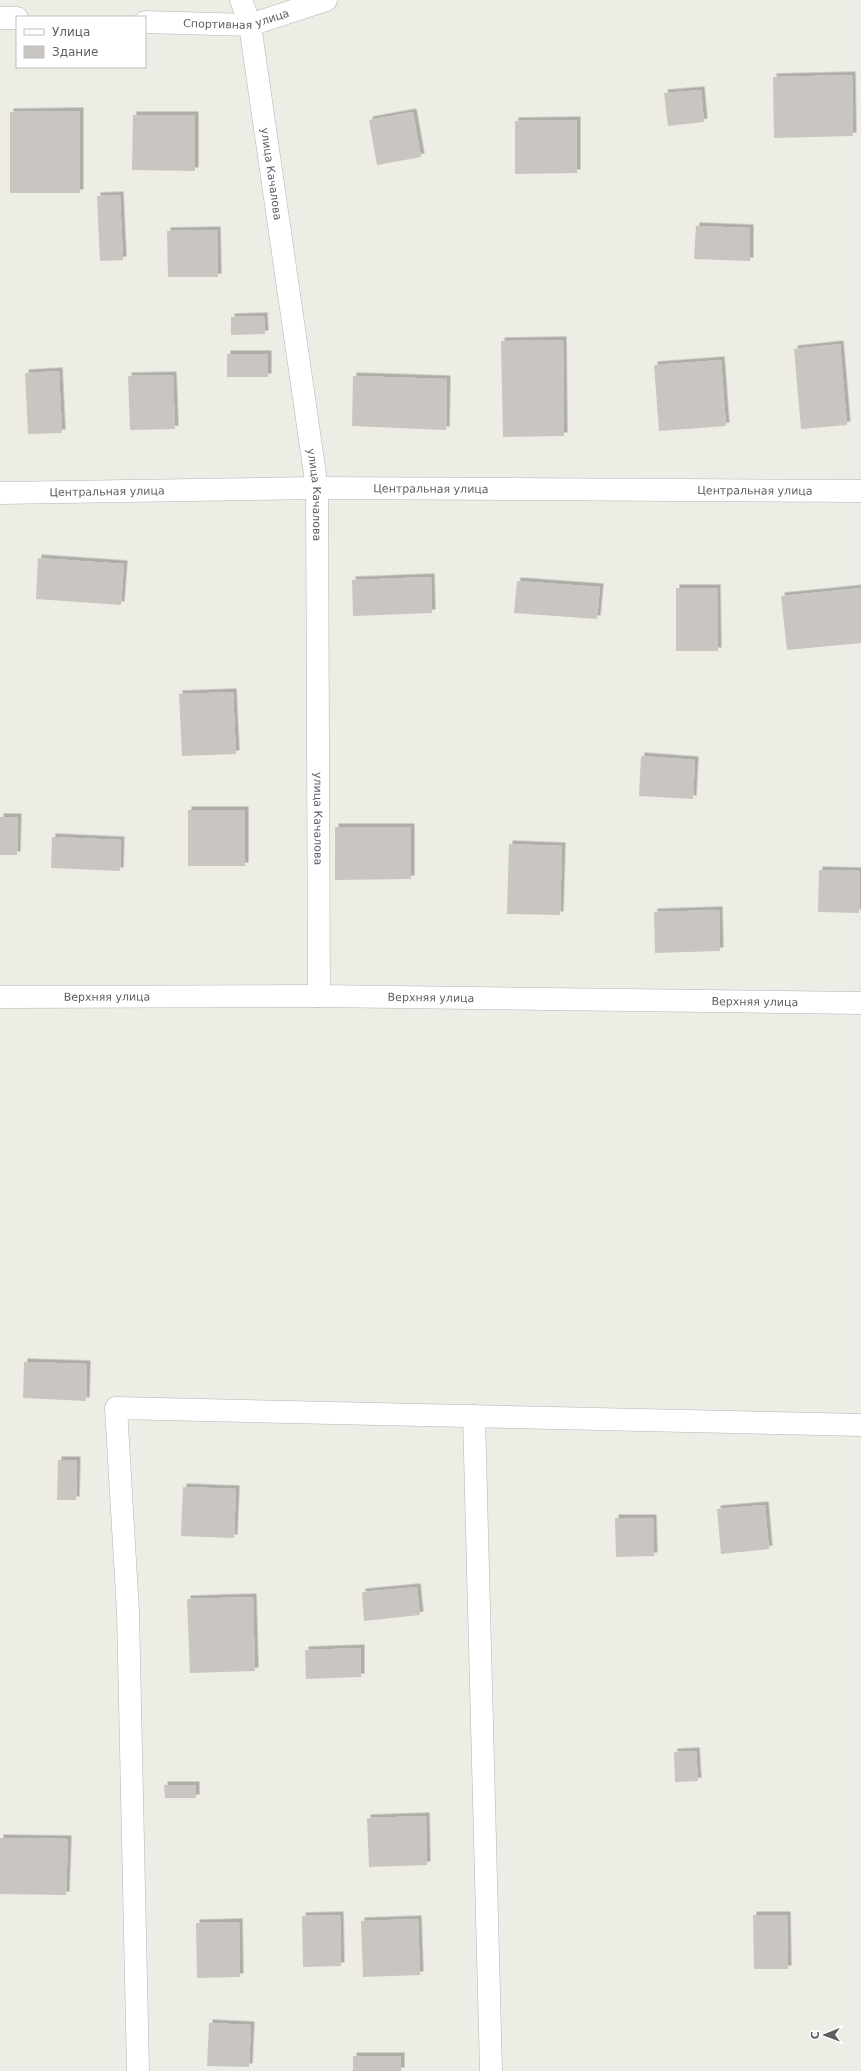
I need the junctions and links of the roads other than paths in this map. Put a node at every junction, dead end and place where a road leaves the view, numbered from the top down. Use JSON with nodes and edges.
{"nodes":[{"id":1,"x":240,"y":0,"type":"edge"},
{"id":2,"x":326,"y":0,"type":"edge"},
{"id":3,"x":0,"y":18,"type":"edge"},
{"id":4,"x":16,"y":18,"type":"edge"},
{"id":5,"x":146,"y":22,"type":"edge"},
{"id":6,"x":250,"y":25,"type":"junction"},
{"id":7,"x":317,"y":488,"type":"junction"},
{"id":8,"x":861,"y":490,"type":"edge"},
{"id":9,"x":0,"y":493,"type":"edge"},
{"id":10,"x":319,"y":996,"type":"junction"},
{"id":11,"x":0,"y":997,"type":"edge"},
{"id":12,"x":861,"y":1003,"type":"edge"},
{"id":13,"x":474,"y":1416,"type":"junction"},
{"id":14,"x":861,"y":1425,"type":"edge"},
{"id":15,"x":138,"y":2071,"type":"edge"},
{"id":16,"x":491,"y":2071,"type":"edge"}],
"edges":[{"from":1,"to":6,"type":"street","name":"улица Качалова"},
{"from":2,"to":6,"type":"street","name":"Спортивная улица"},
{"from":3,"to":4,"type":"street"},
{"from":5,"to":6,"type":"street","name":"Спортивная улица"},
{"from":6,"to":7,"type":"street","name":"улица Качалова"},
{"from":7,"to":8,"type":"street","name":"Центральная улица"},
{"from":7,"to":9,"type":"street","name":"Центральная улица"},
{"from":7,"to":10,"type":"street","name":"улица Качалова"},
{"from":10,"to":11,"type":"street","name":"Верхняя улица"},
{"from":10,"to":12,"type":"street","name":"Верхняя улица"},
{"from":13,"to":14,"type":"street"},
{"from":13,"to":15,"type":"street"},
{"from":13,"to":16,"type":"street"}]}
